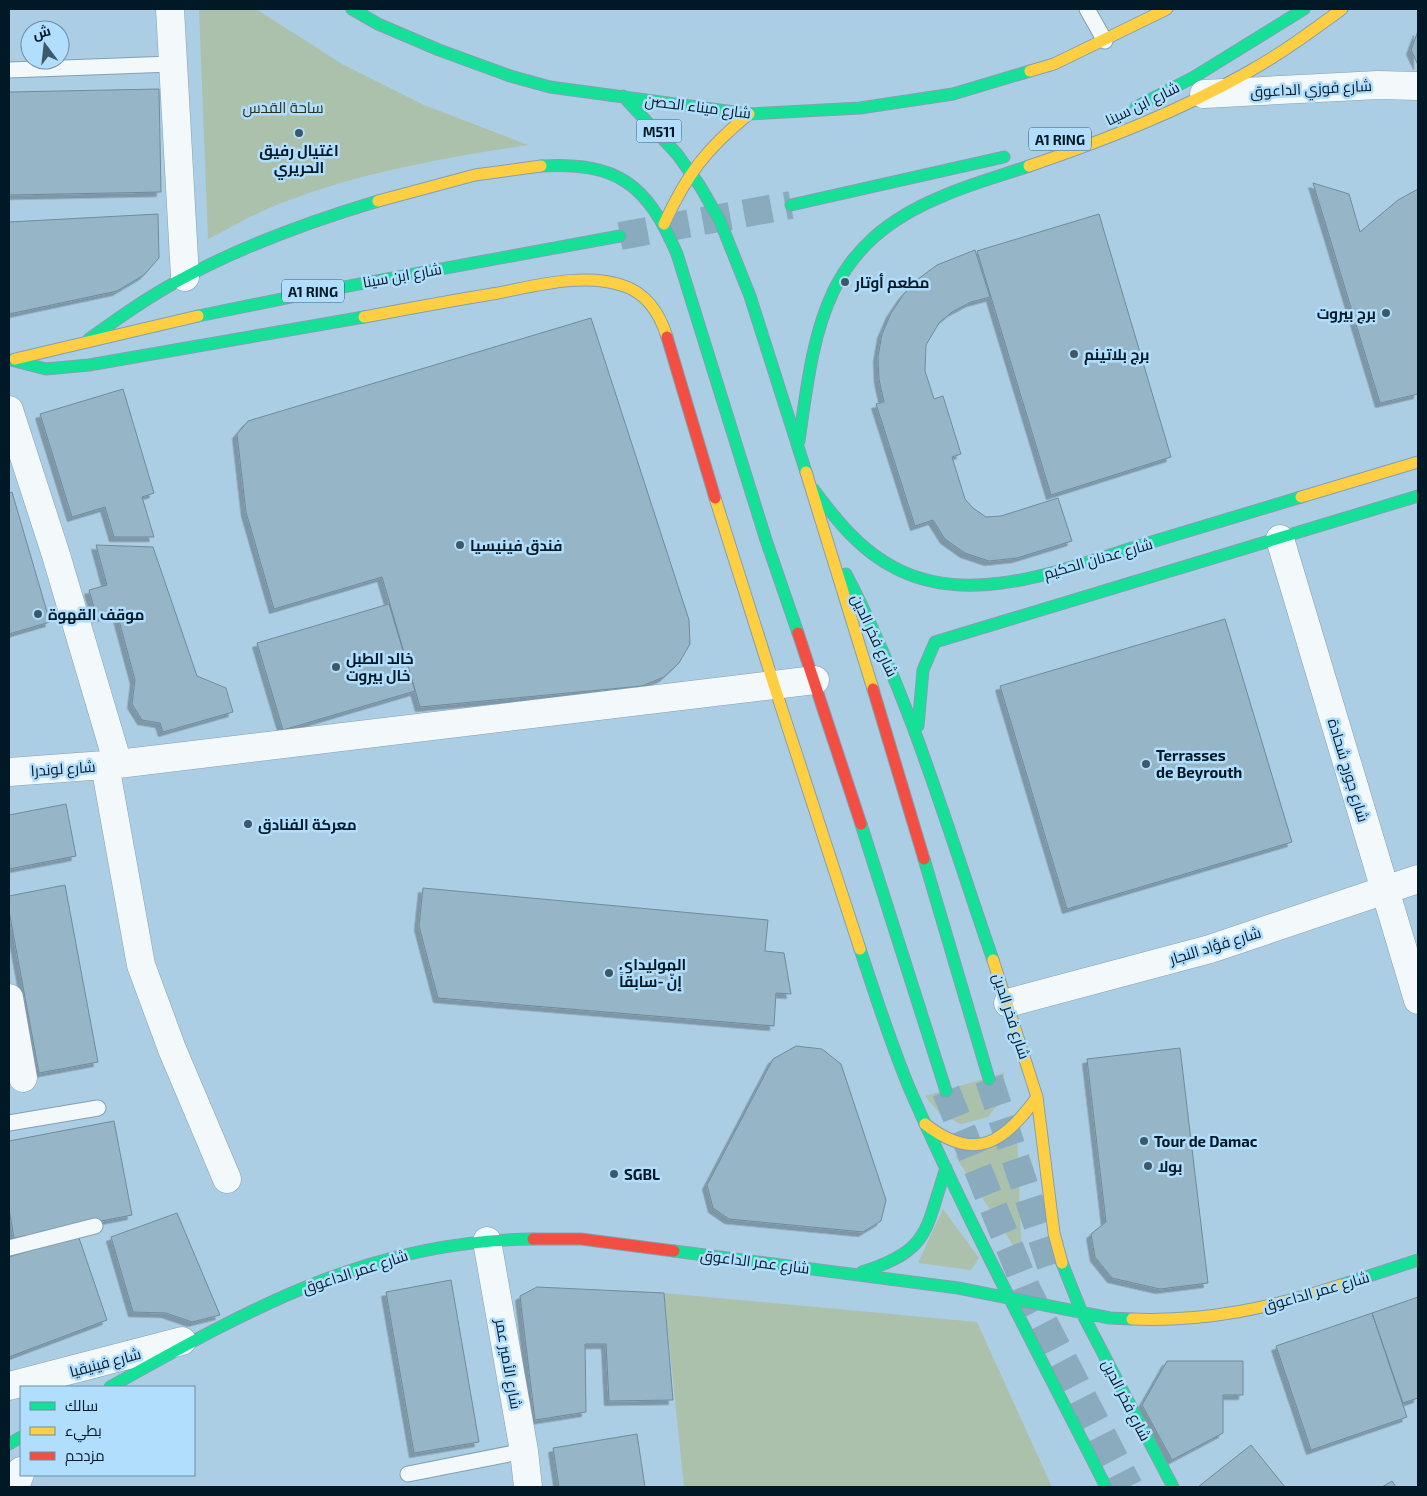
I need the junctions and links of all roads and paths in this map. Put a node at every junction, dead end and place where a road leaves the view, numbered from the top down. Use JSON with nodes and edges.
{"nodes":[{"id":1,"x":170,"y":9,"type":"edge"},
{"id":2,"x":352,"y":9,"type":"edge"},
{"id":3,"x":1087,"y":9,"type":"edge"},
{"id":4,"x":1167,"y":9,"type":"edge"},
{"id":5,"x":1304,"y":9,"type":"edge"},
{"id":6,"x":1342,"y":9,"type":"edge"},
{"id":7,"x":1105,"y":41,"type":"junction"},
{"id":8,"x":172,"y":64,"type":"junction"},
{"id":9,"x":9,"y":70,"type":"edge"},
{"id":10,"x":1418,"y":86,"type":"edge"},
{"id":11,"x":1204,"y":94,"type":"junction"},
{"id":12,"x":623,"y":96,"type":"junction"},
{"id":13,"x":1127,"y":111,"type":"dead end"},
{"id":14,"x":749,"y":114,"type":"junction"},
{"id":15,"x":1012,"y":154,"type":"dead end"},
{"id":16,"x":690,"y":171,"type":"junction"},
{"id":17,"x":792,"y":206,"type":"tunnel mouth"},
{"id":18,"x":664,"y":224,"type":"junction"},
{"id":19,"x":620,"y":236,"type":"tunnel mouth"},
{"id":20,"x":185,"y":277,"type":"junction"},
{"id":21,"x":89,"y":339,"type":"junction"},
{"id":22,"x":10,"y":360,"type":"edge"},
{"id":23,"x":9,"y":410,"type":"edge"},
{"id":24,"x":798,"y":450,"type":"junction"},
{"id":25,"x":1418,"y":462,"type":"edge"},
{"id":26,"x":808,"y":481,"type":"junction"},
{"id":27,"x":1418,"y":496,"type":"edge"},
{"id":28,"x":1280,"y":539,"type":"junction"},
{"id":29,"x":831,"y":547,"type":"junction"},
{"id":30,"x":815,"y":680,"type":"junction"},
{"id":31,"x":774,"y":685,"type":"junction"},
{"id":32,"x":917,"y":735,"type":"junction"},
{"id":33,"x":112,"y":765,"type":"junction"},
{"id":34,"x":9,"y":772,"type":"edge"},
{"id":35,"x":1418,"y":879,"type":"edge"},
{"id":36,"x":1385,"y":889,"type":"junction"},
{"id":37,"x":9,"y":998,"type":"edge"},
{"id":38,"x":1418,"y":1000,"type":"edge"},
{"id":39,"x":1008,"y":1003,"type":"junction"},
{"id":40,"x":23,"y":1078,"type":"dead end"},
{"id":41,"x":989,"y":1079,"type":"tunnel mouth"},
{"id":42,"x":946,"y":1091,"type":"tunnel mouth"},
{"id":43,"x":1037,"y":1097,"type":"junction"},
{"id":44,"x":98,"y":1108,"type":"dead end"},
{"id":45,"x":9,"y":1123,"type":"edge"},
{"id":46,"x":925,"y":1124,"type":"junction"},
{"id":47,"x":946,"y":1168,"type":"junction"},
{"id":48,"x":227,"y":1179,"type":"dead end"},
{"id":49,"x":95,"y":1226,"type":"dead end"},
{"id":50,"x":487,"y":1241,"type":"junction"},
{"id":51,"x":9,"y":1248,"type":"edge"},
{"id":52,"x":1418,"y":1260,"type":"edge"},
{"id":53,"x":857,"y":1274,"type":"junction"},
{"id":54,"x":1013,"y":1298,"type":"junction"},
{"id":55,"x":1082,"y":1313,"type":"junction"},
{"id":56,"x":201,"y":1336,"type":"junction"},
{"id":57,"x":9,"y":1386,"type":"edge"},
{"id":58,"x":112,"y":1386,"type":"edge"},
{"id":59,"x":20,"y":1438,"type":"edge"},
{"id":60,"x":9,"y":1444,"type":"edge"},
{"id":61,"x":524,"y":1451,"type":"junction"},
{"id":62,"x":20,"y":1474,"type":"edge"},
{"id":63,"x":408,"y":1474,"type":"dead end"},
{"id":64,"x":15,"y":1487,"type":"edge"},
{"id":65,"x":528,"y":1487,"type":"edge"},
{"id":66,"x":1106,"y":1487,"type":"edge"},
{"id":67,"x":1173,"y":1487,"type":"edge"}],
"edges":[{"from":1,"to":8,"type":"street"},
{"from":2,"to":12,"type":"main road","name":"شارع ميناء الحصن"},
{"from":3,"to":7,"type":"lane"},
{"from":4,"to":7,"type":"main road","name":"شارع ميناء الحصن"},
{"from":5,"to":13,"type":"main road","name":"شارع ابن سينا"},
{"from":6,"to":11,"type":"main road"},
{"from":7,"to":14,"type":"main road","name":"شارع ميناء الحصن"},
{"from":8,"to":9,"type":"lane"},
{"from":8,"to":20,"type":"street"},
{"from":10,"to":11,"type":"street","name":"شارع فوزي الداعوق"},
{"from":11,"to":24,"type":"main road"},
{"from":12,"to":14,"type":"main road","name":"شارع ميناء الحصن"},
{"from":12,"to":16,"type":"main road","number":"M511"},
{"from":14,"to":16,"type":"main road"},
{"from":15,"to":17,"type":"main road","number":"A1 RING"},
{"from":16,"to":18,"type":"main road"},
{"from":16,"to":24,"type":"main road"},
{"from":18,"to":20,"type":"main road"},
{"from":18,"to":30,"type":"main road"},
{"from":19,"to":21,"type":"main road","name":"شارع ابن سينا","number":"A1 RING"},
{"from":20,"to":21,"type":"main road"},
{"from":21,"to":22,"type":"main road","name":"شارع ابن سينا","number":"A1 RING"},
{"from":22,"to":31,"type":"main road"},
{"from":23,"to":33,"type":"street"},
{"from":24,"to":26,"type":"main road"},
{"from":25,"to":26,"type":"main road","name":"شارع عدنان الحكيم"},
{"from":26,"to":29,"type":"main road"},
{"from":27,"to":28,"type":"main road"},
{"from":28,"to":32,"type":"main road"},
{"from":28,"to":36,"type":"street","name":"شارع جورج شحادة"},
{"from":29,"to":32,"type":"main road","name":"شارع فخر الدين"},
{"from":29,"to":41,"type":"main road"},
{"from":30,"to":31,"type":"street","name":"شارع لوندرا"},
{"from":30,"to":42,"type":"main road"},
{"from":31,"to":33,"type":"street","name":"شارع لوندرا"},
{"from":31,"to":46,"type":"main road"},
{"from":32,"to":39,"type":"main road","name":"شارع فخر الدين"},
{"from":33,"to":34,"type":"street","name":"شارع لوندرا"},
{"from":33,"to":48,"type":"street"},
{"from":35,"to":36,"type":"street","name":"شارع فؤاد النجار"},
{"from":36,"to":38,"type":"street","name":"شارع جورج شحادة"},
{"from":36,"to":39,"type":"street","name":"شارع فؤاد النجار"},
{"from":37,"to":40,"type":"street"},
{"from":39,"to":43,"type":"main road","name":"شارع فخر الدين"},
{"from":43,"to":46,"type":"main road"},
{"from":43,"to":55,"type":"main road","name":"شارع فخر الدين"},
{"from":44,"to":45,"type":"lane"},
{"from":46,"to":47,"type":"main road"},
{"from":47,"to":53,"type":"main road"},
{"from":47,"to":54,"type":"main road"},
{"from":49,"to":51,"type":"lane"},
{"from":50,"to":53,"type":"main road","name":"شارع عمر الداعوق"},
{"from":50,"to":56,"type":"main road","name":"شارع عمر الداعوق"},
{"from":50,"to":61,"type":"street","name":"شارع الأمير عمر"},
{"from":52,"to":55,"type":"main road","name":"شارع عمر الداعوق"},
{"from":53,"to":54,"type":"main road","name":"شارع عمر الداعوق"},
{"from":54,"to":55,"type":"main road","name":"شارع عمر الداعوق"},
{"from":54,"to":66,"type":"main road"},
{"from":55,"to":67,"type":"main road","name":"شارع فخر الدين"},
{"from":56,"to":57,"type":"street","name":"شارع فينيقيا"},
{"from":56,"to":58,"type":"main road","name":"شارع عمر الداعوق"},
{"from":59,"to":60,"type":"main road"},
{"from":61,"to":63,"type":"lane"},
{"from":61,"to":65,"type":"street","name":"شارع الأمير عمر"},
{"from":62,"to":64,"type":"street"}]}
